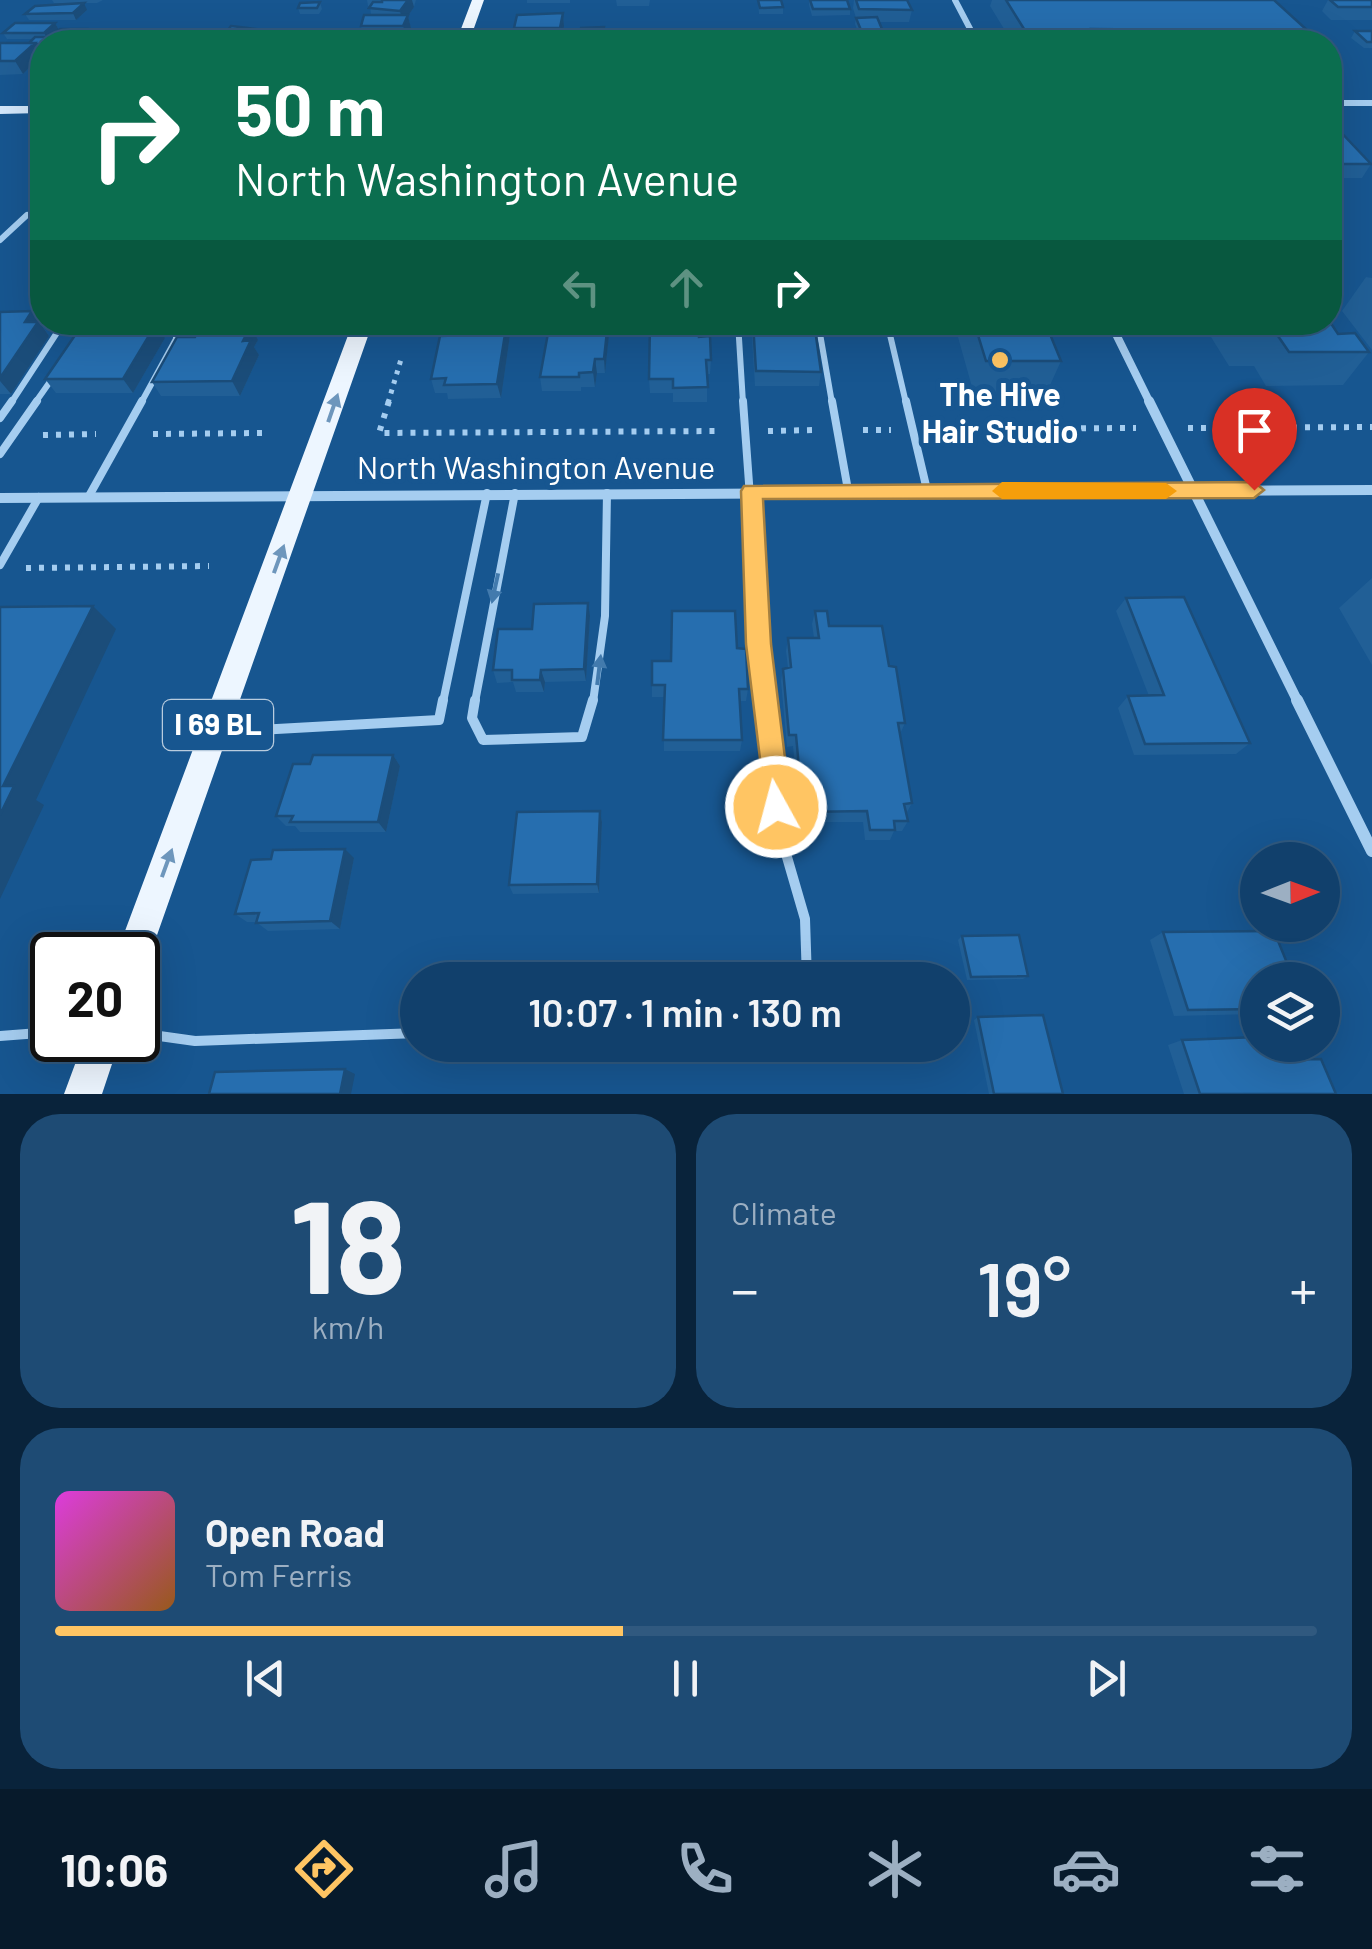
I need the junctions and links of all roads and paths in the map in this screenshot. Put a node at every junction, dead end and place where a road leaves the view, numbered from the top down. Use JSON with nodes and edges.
{"nodes":[{"id":1,"x":478,"y":0,"type":"edge"},
{"id":2,"x":955,"y":0,"type":"edge"},
{"id":3,"x":467,"y":30,"type":"edge"},
{"id":4,"x":971,"y":30,"type":"edge"},
{"id":5,"x":1342,"y":103,"type":"edge"},
{"id":6,"x":1372,"y":103,"type":"edge"},
{"id":7,"x":0,"y":110,"type":"edge"},
{"id":8,"x":30,"y":110,"type":"edge"},
{"id":9,"x":27,"y":215,"type":"dead end"},
{"id":10,"x":0,"y":240,"type":"edge"},
{"id":11,"x":55,"y":335,"type":"edge"},
{"id":12,"x":176,"y":335,"type":"edge"},
{"id":13,"x":359,"y":335,"type":"edge"},
{"id":14,"x":739,"y":335,"type":"edge"},
{"id":15,"x":820,"y":335,"type":"edge"},
{"id":16,"x":890,"y":335,"type":"edge"},
{"id":17,"x":1117,"y":335,"type":"edge"},
{"id":18,"x":55,"y":374,"type":"edge"},
{"id":19,"x":0,"y":418,"type":"edge"},
{"id":20,"x":0,"y":454,"type":"edge"},
{"id":21,"x":848,"y":490,"type":"junction"},
{"id":22,"x":926,"y":490,"type":"junction"},
{"id":23,"x":1372,"y":490,"type":"edge"},
{"id":24,"x":752,"y":491,"type":"junction"},
{"id":25,"x":1195,"y":491,"type":"junction"},
{"id":26,"x":607,"y":492,"type":"junction"},
{"id":27,"x":488,"y":493,"type":"junction"},
{"id":28,"x":515,"y":493,"type":"junction"},
{"id":29,"x":303,"y":494,"type":"junction"},
{"id":30,"x":89,"y":496,"type":"junction"},
{"id":31,"x":39,"y":497,"type":"junction"},
{"id":32,"x":0,"y":498,"type":"edge"},
{"id":33,"x":0,"y":566,"type":"edge"},
{"id":34,"x":209,"y":566,"type":"dead end"},
{"id":35,"x":19,"y":568,"type":"dead end"},
{"id":36,"x":215,"y":733,"type":"junction"},
{"id":37,"x":1372,"y":851,"type":"edge"},
{"id":38,"x":141,"y":932,"type":"edge"},
{"id":39,"x":806,"y":962,"type":"edge"},
{"id":40,"x":30,"y":1034,"type":"edge"},
{"id":41,"x":400,"y":1034,"type":"edge"},
{"id":42,"x":0,"y":1036,"type":"edge"},
{"id":43,"x":160,"y":1036,"type":"edge"},
{"id":44,"x":94,"y":1062,"type":"edge"},
{"id":45,"x":83,"y":1094,"type":"edge"}],
"edges":[{"from":1,"to":3,"type":"main road"},
{"from":2,"to":4,"type":"street"},
{"from":5,"to":6,"type":"street"},
{"from":7,"to":8,"type":"street"},
{"from":9,"to":10,"type":"lane"},
{"from":11,"to":19,"type":"lane"},
{"from":12,"to":30,"type":"lane"},
{"from":29,"to":13,"type":"main road","number":"I 69 BL","one_way":true},
{"from":14,"to":24,"type":"lane"},
{"from":15,"to":21,"type":"lane"},
{"from":16,"to":22,"type":"lane"},
{"from":17,"to":25,"type":"street"},
{"from":18,"to":20,"type":"lane"},
{"from":21,"to":22,"type":"street","name":"North Washington Avenue"},
{"from":21,"to":24,"type":"street","name":"North Washington Avenue"},
{"from":22,"to":25,"type":"street","name":"North Washington Avenue"},
{"from":23,"to":25,"type":"street","name":"North Washington Avenue"},
{"from":24,"to":26,"type":"street","name":"North Washington Avenue"},
{"from":24,"to":39,"type":"lane"},
{"from":25,"to":37,"type":"street"},
{"from":26,"to":28,"type":"street","name":"North Washington Avenue"},
{"from":28,"to":26,"type":"lane","one_way":true},
{"from":27,"to":28,"type":"street","name":"North Washington Avenue"},
{"from":27,"to":29,"type":"street","name":"North Washington Avenue"},
{"from":27,"to":36,"type":"lane"},
{"from":29,"to":30,"type":"street","name":"North Washington Avenue"},
{"from":36,"to":29,"type":"main road","number":"I 69 BL","one_way":true},
{"from":30,"to":31,"type":"street","name":"North Washington Avenue"},
{"from":31,"to":32,"type":"street","name":"North Washington Avenue"},
{"from":31,"to":33,"type":"lane"},
{"from":34,"to":35,"type":"path"},
{"from":38,"to":36,"type":"main road","number":"I 69 BL","one_way":true},
{"from":40,"to":42,"type":"lane"},
{"from":41,"to":43,"type":"lane"},
{"from":44,"to":45,"type":"main road"}]}
